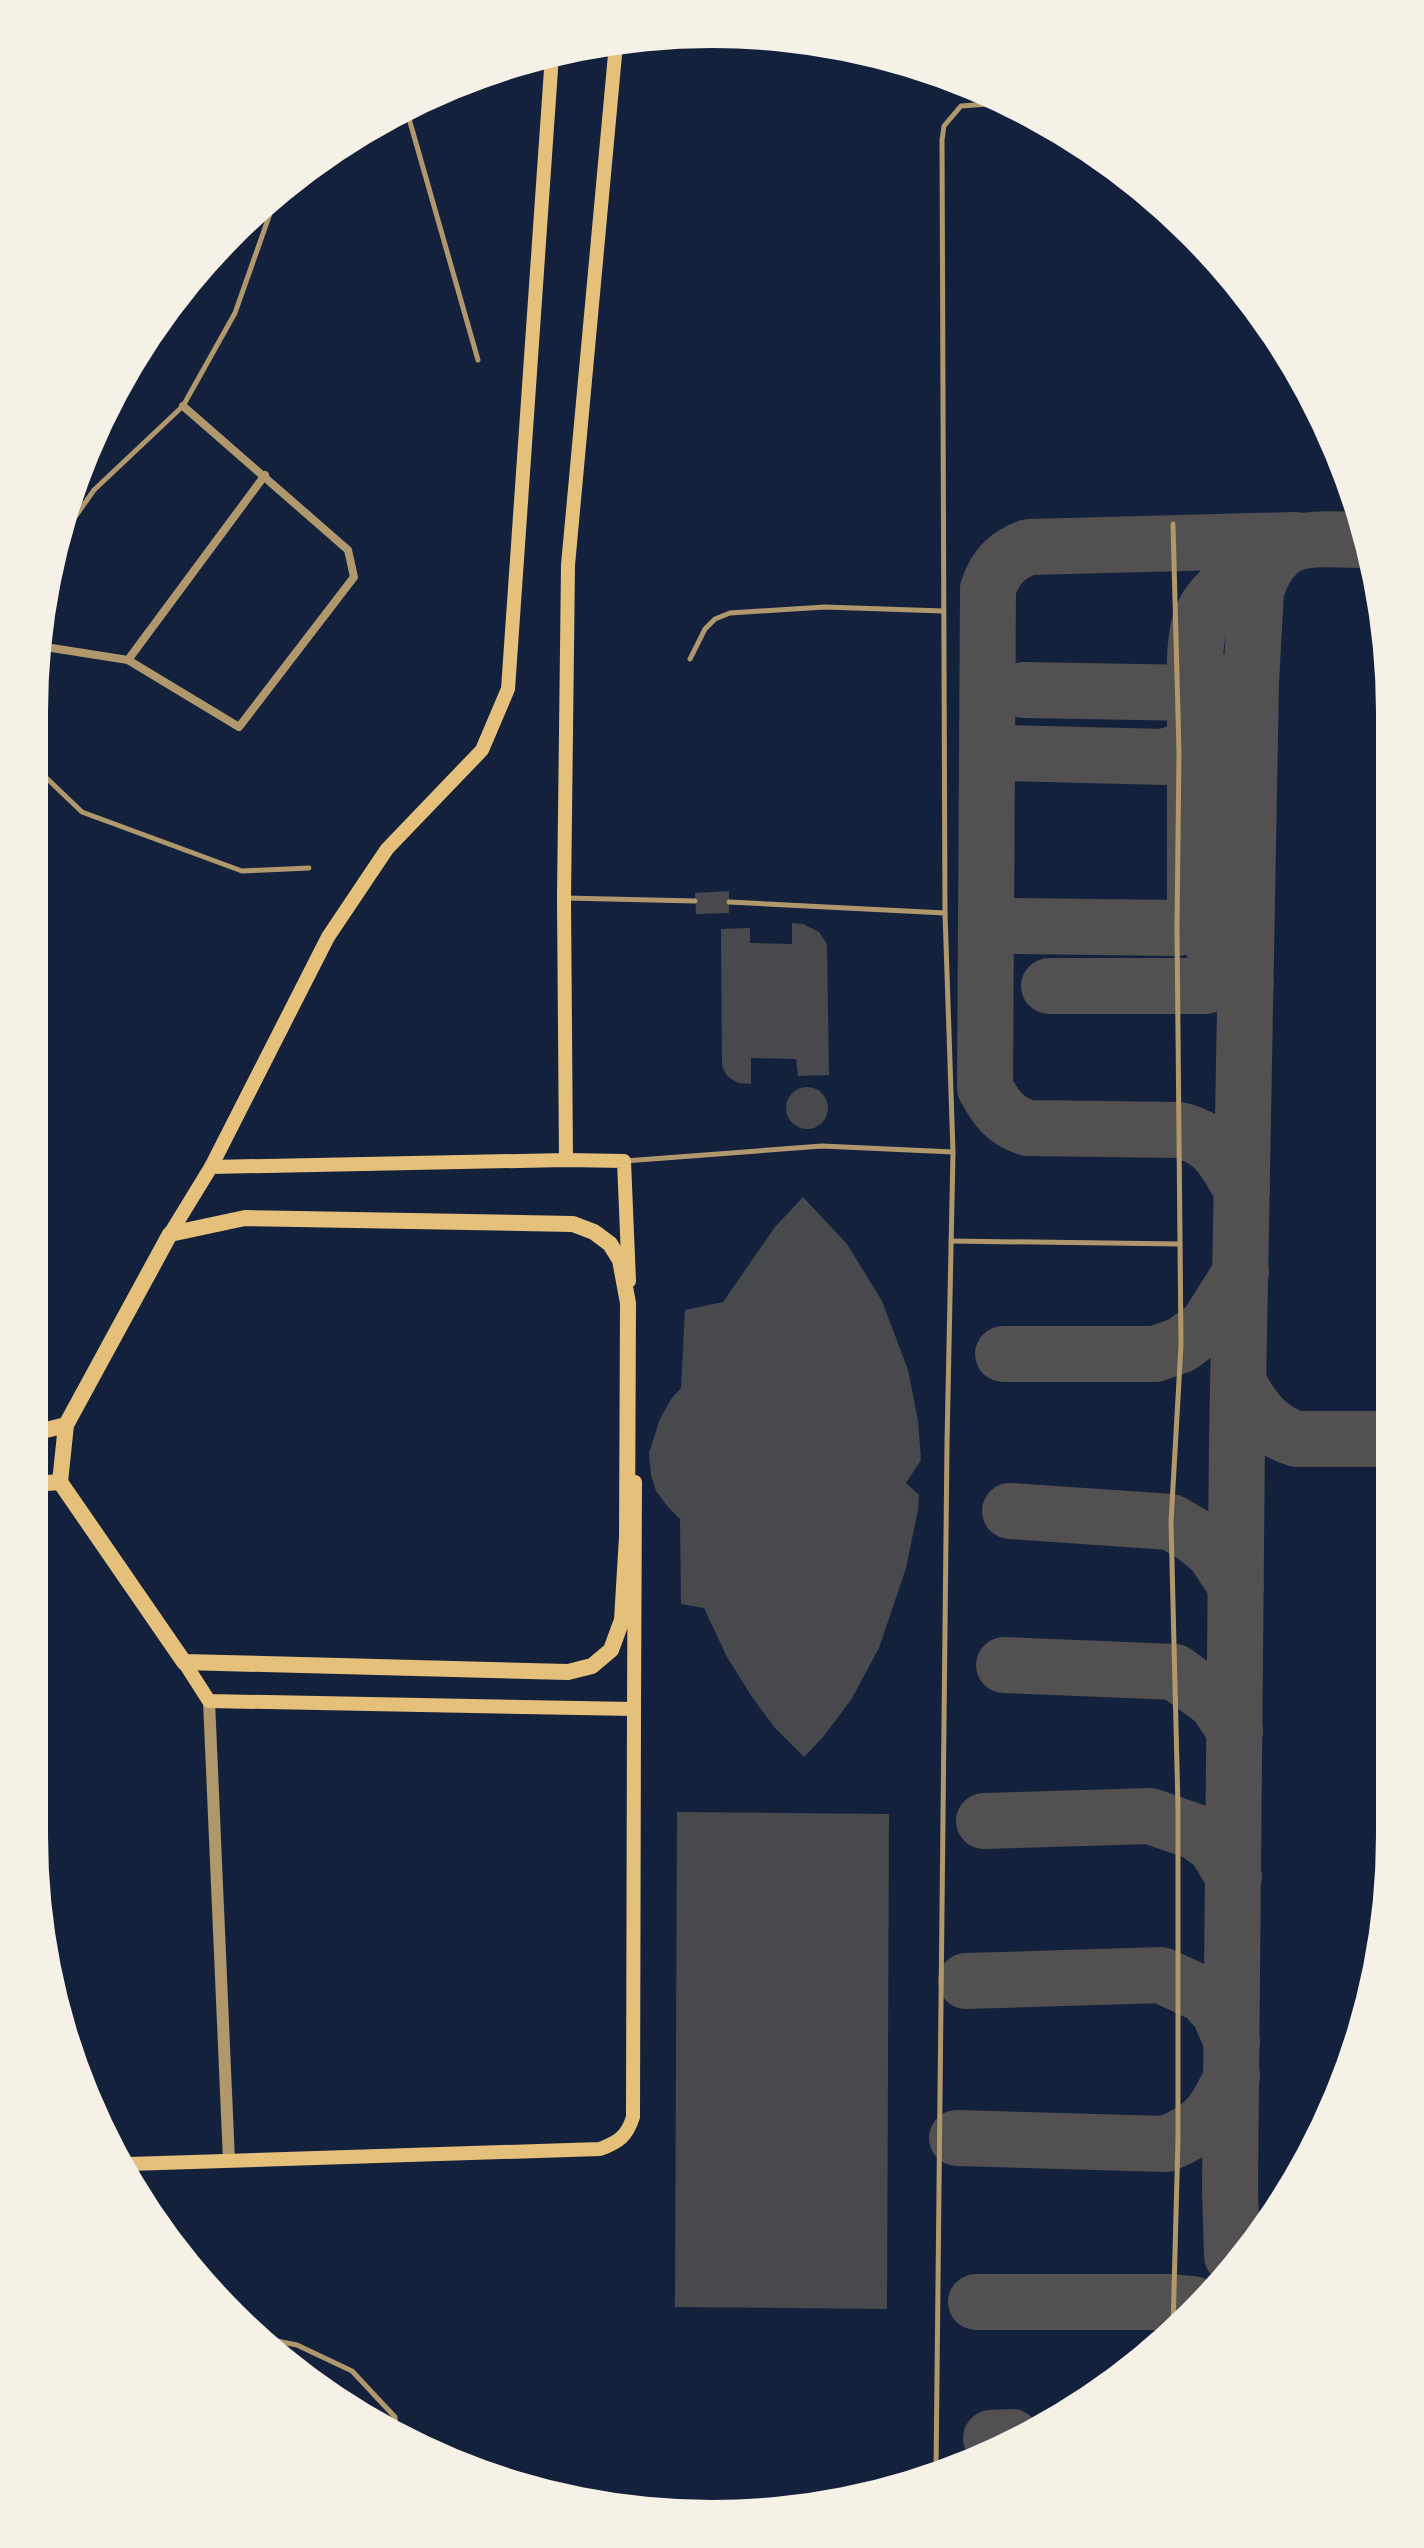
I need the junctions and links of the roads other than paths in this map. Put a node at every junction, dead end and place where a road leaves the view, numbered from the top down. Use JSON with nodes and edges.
{"nodes":[{"id":1,"x":615,"y":56,"type":"edge"},
{"id":2,"x":551,"y":68,"type":"edge"},
{"id":3,"x":979,"y":105,"type":"edge"},
{"id":4,"x":410,"y":121,"type":"edge"},
{"id":5,"x":265,"y":221,"type":"edge"},
{"id":6,"x":478,"y":360,"type":"dead end"},
{"id":7,"x":183,"y":406,"type":"junction"},
{"id":8,"x":265,"y":475,"type":"junction"},
{"id":9,"x":80,"y":510,"type":"edge"},
{"id":10,"x":1173,"y":524,"type":"dead end"},
{"id":11,"x":943,"y":611,"type":"junction"},
{"id":12,"x":51,"y":648,"type":"edge"},
{"id":13,"x":690,"y":659,"type":"dead end"},
{"id":14,"x":128,"y":660,"type":"junction"},
{"id":15,"x":48,"y":780,"type":"edge"},
{"id":16,"x":309,"y":868,"type":"dead end"},
{"id":17,"x":564,"y":898,"type":"junction"},
{"id":18,"x":695,"y":901,"type":"dead end"},
{"id":19,"x":729,"y":902,"type":"dead end"},
{"id":20,"x":945,"y":913,"type":"junction"},
{"id":21,"x":953,"y":1152,"type":"junction"},
{"id":22,"x":566,"y":1160,"type":"junction"},
{"id":23,"x":624,"y":1161,"type":"junction"},
{"id":24,"x":211,"y":1167,"type":"junction"},
{"id":25,"x":170,"y":1234,"type":"junction"},
{"id":26,"x":951,"y":1241,"type":"junction"},
{"id":27,"x":1180,"y":1244,"type":"junction"},
{"id":28,"x":66,"y":1425,"type":"junction"},
{"id":29,"x":48,"y":1430,"type":"edge"},
{"id":30,"x":60,"y":1482,"type":"junction"},
{"id":31,"x":48,"y":1483,"type":"edge"},
{"id":32,"x":184,"y":1662,"type":"junction"},
{"id":33,"x":209,"y":1701,"type":"junction"},
{"id":34,"x":634,"y":1709,"type":"junction"},
{"id":35,"x":229,"y":2161,"type":"junction"},
{"id":36,"x":135,"y":2164,"type":"edge"},
{"id":37,"x":1173,"y":2314,"type":"edge"},
{"id":38,"x":283,"y":2342,"type":"edge"},
{"id":39,"x":395,"y":2419,"type":"edge"},
{"id":40,"x":936,"y":2461,"type":"edge"}],
"edges":[{"from":1,"to":17,"type":"main road"},
{"from":2,"to":24,"type":"main road"},
{"from":3,"to":11,"type":"lane"},
{"from":4,"to":6,"type":"lane"},
{"from":5,"to":7,"type":"lane"},
{"from":7,"to":8,"type":"street"},
{"from":7,"to":9,"type":"lane"},
{"from":8,"to":14,"type":"street"},
{"from":8,"to":14,"type":"street"},
{"from":10,"to":27,"type":"lane"},
{"from":11,"to":13,"type":"lane"},
{"from":11,"to":20,"type":"lane"},
{"from":12,"to":14,"type":"street"},
{"from":15,"to":16,"type":"lane"},
{"from":17,"to":18,"type":"lane"},
{"from":17,"to":22,"type":"main road"},
{"from":19,"to":20,"type":"lane"},
{"from":20,"to":21,"type":"lane"},
{"from":21,"to":23,"type":"lane"},
{"from":21,"to":26,"type":"lane"},
{"from":22,"to":23,"type":"main road"},
{"from":22,"to":24,"type":"main road"},
{"from":23,"to":34,"type":"main road"},
{"from":24,"to":25,"type":"main road"},
{"from":25,"to":28,"type":"main road"},
{"from":25,"to":32,"type":"main road"},
{"from":26,"to":27,"type":"lane"},
{"from":26,"to":40,"type":"lane"},
{"from":27,"to":37,"type":"lane"},
{"from":28,"to":29,"type":"main road"},
{"from":28,"to":30,"type":"main road"},
{"from":30,"to":31,"type":"main road"},
{"from":30,"to":32,"type":"main road"},
{"from":32,"to":33,"type":"main road"},
{"from":33,"to":34,"type":"main road"},
{"from":33,"to":35,"type":"street"},
{"from":34,"to":35,"type":"main road"},
{"from":35,"to":36,"type":"main road"},
{"from":38,"to":39,"type":"lane"}]}
